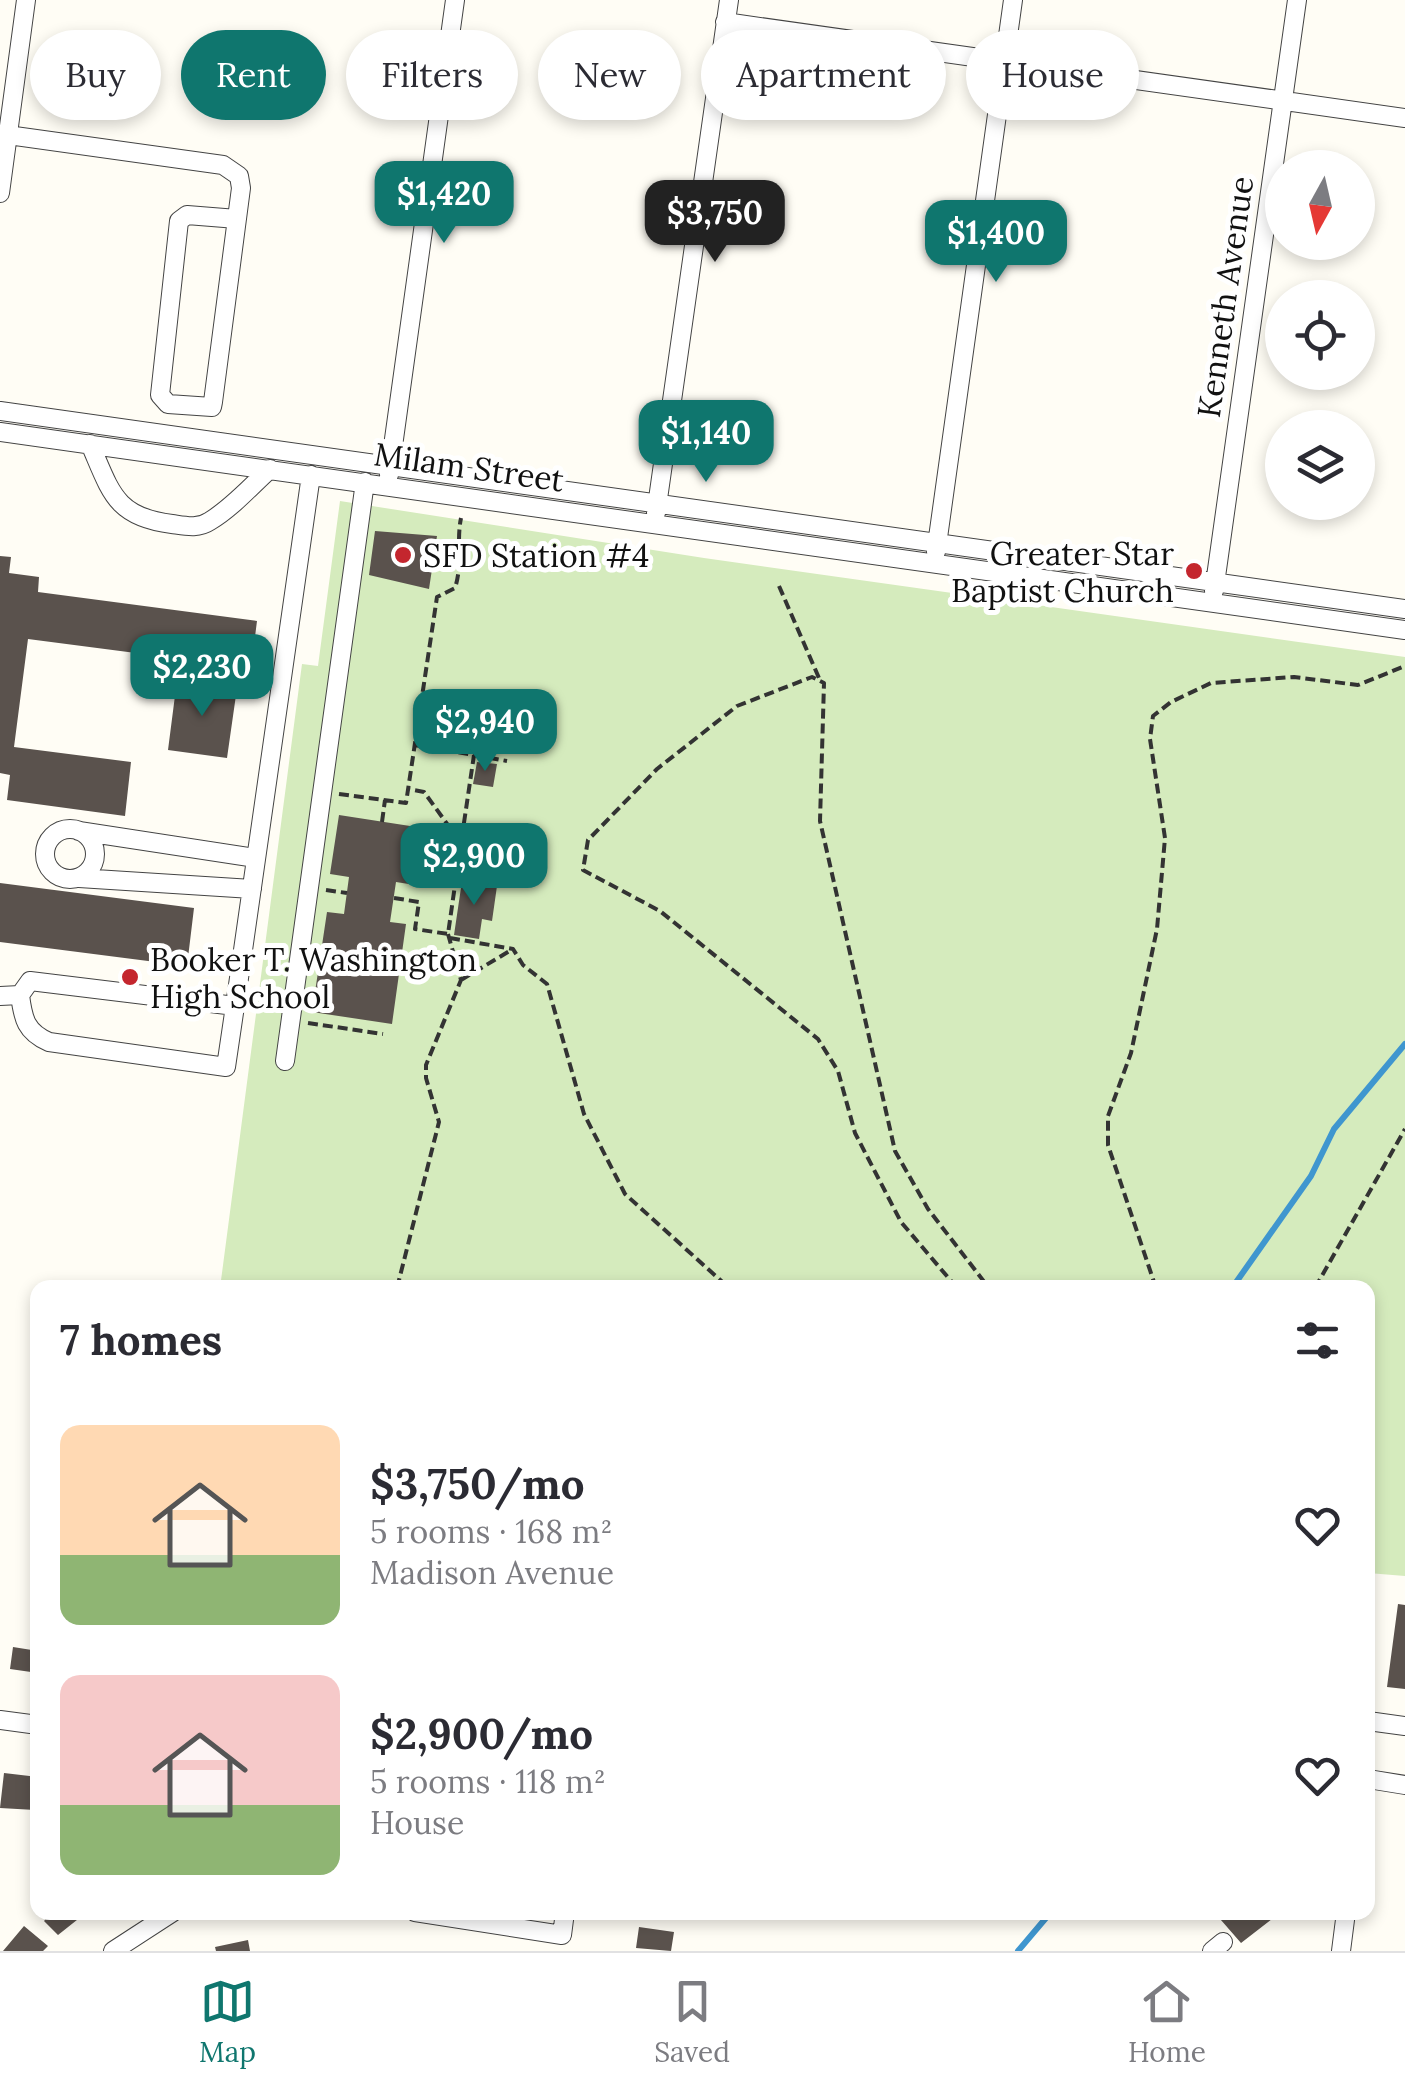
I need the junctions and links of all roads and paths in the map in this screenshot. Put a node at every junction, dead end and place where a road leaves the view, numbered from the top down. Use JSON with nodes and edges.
{"nodes":[{"id":1,"x":26,"y":0,"type":"edge"},
{"id":2,"x":455,"y":0,"type":"edge"},
{"id":3,"x":728,"y":0,"type":"edge"},
{"id":4,"x":1013,"y":0,"type":"edge"},
{"id":5,"x":1297,"y":0,"type":"edge"},
{"id":6,"x":726,"y":22,"type":"junction"},
{"id":7,"x":1008,"y":30,"type":"edge"},
{"id":8,"x":966,"y":55,"type":"edge"},
{"id":9,"x":1139,"y":80,"type":"edge"},
{"id":10,"x":1283,"y":101,"type":"junction"},
{"id":11,"x":1405,"y":118,"type":"edge"},
{"id":12,"x":996,"y":120,"type":"edge"},
{"id":13,"x":4,"y":134,"type":"edge"},
{"id":14,"x":0,"y":193,"type":"edge"},
{"id":15,"x":237,"y":219,"type":"junction"},
{"id":16,"x":0,"y":411,"type":"edge"},
{"id":17,"x":0,"y":432,"type":"edge"},
{"id":18,"x":90,"y":444,"type":"junction"},
{"id":19,"x":390,"y":465,"type":"junction"},
{"id":20,"x":270,"y":470,"type":"junction"},
{"id":21,"x":312,"y":475,"type":"junction"},
{"id":22,"x":364,"y":482,"type":"junction"},
{"id":23,"x":388,"y":485,"type":"junction"},
{"id":24,"x":658,"y":502,"type":"junction"},
{"id":25,"x":461,"y":518,"type":"dead end"},
{"id":26,"x":655,"y":523,"type":"junction"},
{"id":27,"x":937,"y":542,"type":"junction"},
{"id":28,"x":934,"y":563,"type":"junction"},
{"id":29,"x":1216,"y":582,"type":"junction"},
{"id":30,"x":779,"y":586,"type":"dead end"},
{"id":31,"x":1213,"y":602,"type":"junction"},
{"id":32,"x":1405,"y":609,"type":"edge"},
{"id":33,"x":1405,"y":630,"type":"edge"},
{"id":34,"x":1405,"y":666,"type":"edge"},
{"id":35,"x":820,"y":678,"type":"junction"},
{"id":36,"x":414,"y":745,"type":"junction"},
{"id":37,"x":474,"y":756,"type":"junction"},
{"id":38,"x":508,"y":761,"type":"dead end"},
{"id":39,"x":408,"y":788,"type":"junction"},
{"id":40,"x":335,"y":798,"type":"dead end"},
{"id":41,"x":386,"y":800,"type":"junction"},
{"id":42,"x":382,"y":822,"type":"dead end"},
{"id":43,"x":79,"y":831,"type":"junction"},
{"id":44,"x":461,"y":843,"type":"junction"},
{"id":45,"x":256,"y":858,"type":"junction"},
{"id":46,"x":79,"y":878,"type":"junction"},
{"id":47,"x":252,"y":888,"type":"junction"},
{"id":48,"x":322,"y":889,"type":"dead end"},
{"id":49,"x":347,"y":893,"type":"dead end"},
{"id":50,"x":394,"y":898,"type":"dead end"},
{"id":51,"x":449,"y":936,"type":"junction"},
{"id":52,"x":513,"y":950,"type":"junction"},
{"id":53,"x":461,"y":980,"type":"junction"},
{"id":54,"x":0,"y":996,"type":"edge"},
{"id":55,"x":20,"y":996,"type":"junction"},
{"id":56,"x":235,"y":1006,"type":"junction"},
{"id":57,"x":303,"y":1015,"type":"dead end"},
{"id":58,"x":383,"y":1034,"type":"dead end"},
{"id":59,"x":284,"y":1062,"type":"dead end"},
{"id":60,"x":1405,"y":1129,"type":"edge"},
{"id":61,"x":399,"y":1280,"type":"edge"},
{"id":62,"x":721,"y":1280,"type":"edge"},
{"id":63,"x":950,"y":1280,"type":"edge"},
{"id":64,"x":983,"y":1280,"type":"edge"},
{"id":65,"x":1153,"y":1280,"type":"edge"},
{"id":66,"x":1320,"y":1280,"type":"edge"},
{"id":67,"x":0,"y":1720,"type":"edge"},
{"id":68,"x":1375,"y":1722,"type":"edge"},
{"id":69,"x":30,"y":1724,"type":"edge"},
{"id":70,"x":1405,"y":1726,"type":"edge"},
{"id":71,"x":1375,"y":1780,"type":"edge"},
{"id":72,"x":1405,"y":1784,"type":"edge"},
{"id":73,"x":161,"y":1920,"type":"edge"},
{"id":74,"x":464,"y":1920,"type":"edge"},
{"id":75,"x":564,"y":1920,"type":"edge"},
{"id":76,"x":1345,"y":1920,"type":"edge"},
{"id":77,"x":114,"y":1951,"type":"edge"},
{"id":78,"x":1341,"y":1951,"type":"edge"}],
"edges":[{"from":1,"to":13,"type":"street"},
{"from":2,"to":19,"type":"street"},
{"from":3,"to":6,"type":"street"},
{"from":4,"to":7,"type":"street"},
{"from":5,"to":10,"type":"street","name":"Kenneth Avenue"},
{"from":6,"to":8,"type":"street"},
{"from":6,"to":24,"type":"street"},
{"from":9,"to":10,"type":"street"},
{"from":10,"to":11,"type":"street"},
{"from":10,"to":29,"type":"street","name":"Kenneth Avenue"},
{"from":12,"to":27,"type":"street"},
{"from":13,"to":14,"type":"street"},
{"from":13,"to":15,"type":"street"},
{"from":15,"to":15,"type":"street"},
{"from":16,"to":19,"type":"street","name":"Milam Street"},
{"from":17,"to":18,"type":"street","name":"Milam Street"},
{"from":18,"to":20,"type":"street","name":"Milam Street"},
{"from":18,"to":20,"type":"street"},
{"from":19,"to":23,"type":"street"},
{"from":19,"to":24,"type":"street","name":"Milam Street"},
{"from":20,"to":21,"type":"street","name":"Milam Street"},
{"from":21,"to":22,"type":"street","name":"Milam Street"},
{"from":21,"to":45,"type":"street"},
{"from":22,"to":23,"type":"street","name":"Milam Street"},
{"from":22,"to":59,"type":"street"},
{"from":23,"to":26,"type":"street","name":"Milam Street"},
{"from":24,"to":26,"type":"street"},
{"from":24,"to":27,"type":"street","name":"Milam Street"},
{"from":25,"to":36,"type":"path"},
{"from":26,"to":28,"type":"street","name":"Milam Street"},
{"from":27,"to":28,"type":"street"},
{"from":27,"to":29,"type":"street","name":"Milam Street"},
{"from":28,"to":31,"type":"street","name":"Milam Street"},
{"from":29,"to":31,"type":"street","name":"Kenneth Avenue"},
{"from":29,"to":32,"type":"street","name":"Milam Street"},
{"from":30,"to":35,"type":"path"},
{"from":31,"to":33,"type":"street","name":"Milam Street"},
{"from":34,"to":65,"type":"path"},
{"from":35,"to":63,"type":"path"},
{"from":35,"to":64,"type":"path"},
{"from":36,"to":37,"type":"path"},
{"from":36,"to":39,"type":"path"},
{"from":37,"to":38,"type":"path"},
{"from":37,"to":44,"type":"path"},
{"from":39,"to":41,"type":"path"},
{"from":39,"to":44,"type":"path"},
{"from":40,"to":41,"type":"path"},
{"from":41,"to":42,"type":"path"},
{"from":43,"to":45,"type":"street"},
{"from":43,"to":46,"type":"street"},
{"from":43,"to":46,"type":"street"},
{"from":44,"to":51,"type":"path"},
{"from":45,"to":47,"type":"street"},
{"from":46,"to":47,"type":"street"},
{"from":47,"to":56,"type":"street"},
{"from":48,"to":49,"type":"path"},
{"from":50,"to":51,"type":"path"},
{"from":51,"to":52,"type":"path"},
{"from":51,"to":53,"type":"path"},
{"from":52,"to":53,"type":"path"},
{"from":52,"to":62,"type":"path"},
{"from":53,"to":61,"type":"path"},
{"from":54,"to":55,"type":"street"},
{"from":55,"to":56,"type":"street"},
{"from":55,"to":56,"type":"street"},
{"from":57,"to":58,"type":"path"},
{"from":60,"to":66,"type":"path"},
{"from":67,"to":69,"type":"street"},
{"from":68,"to":70,"type":"street"},
{"from":71,"to":72,"type":"street"},
{"from":73,"to":77,"type":"street"},
{"from":74,"to":75,"type":"street"},
{"from":76,"to":78,"type":"street"}]}
